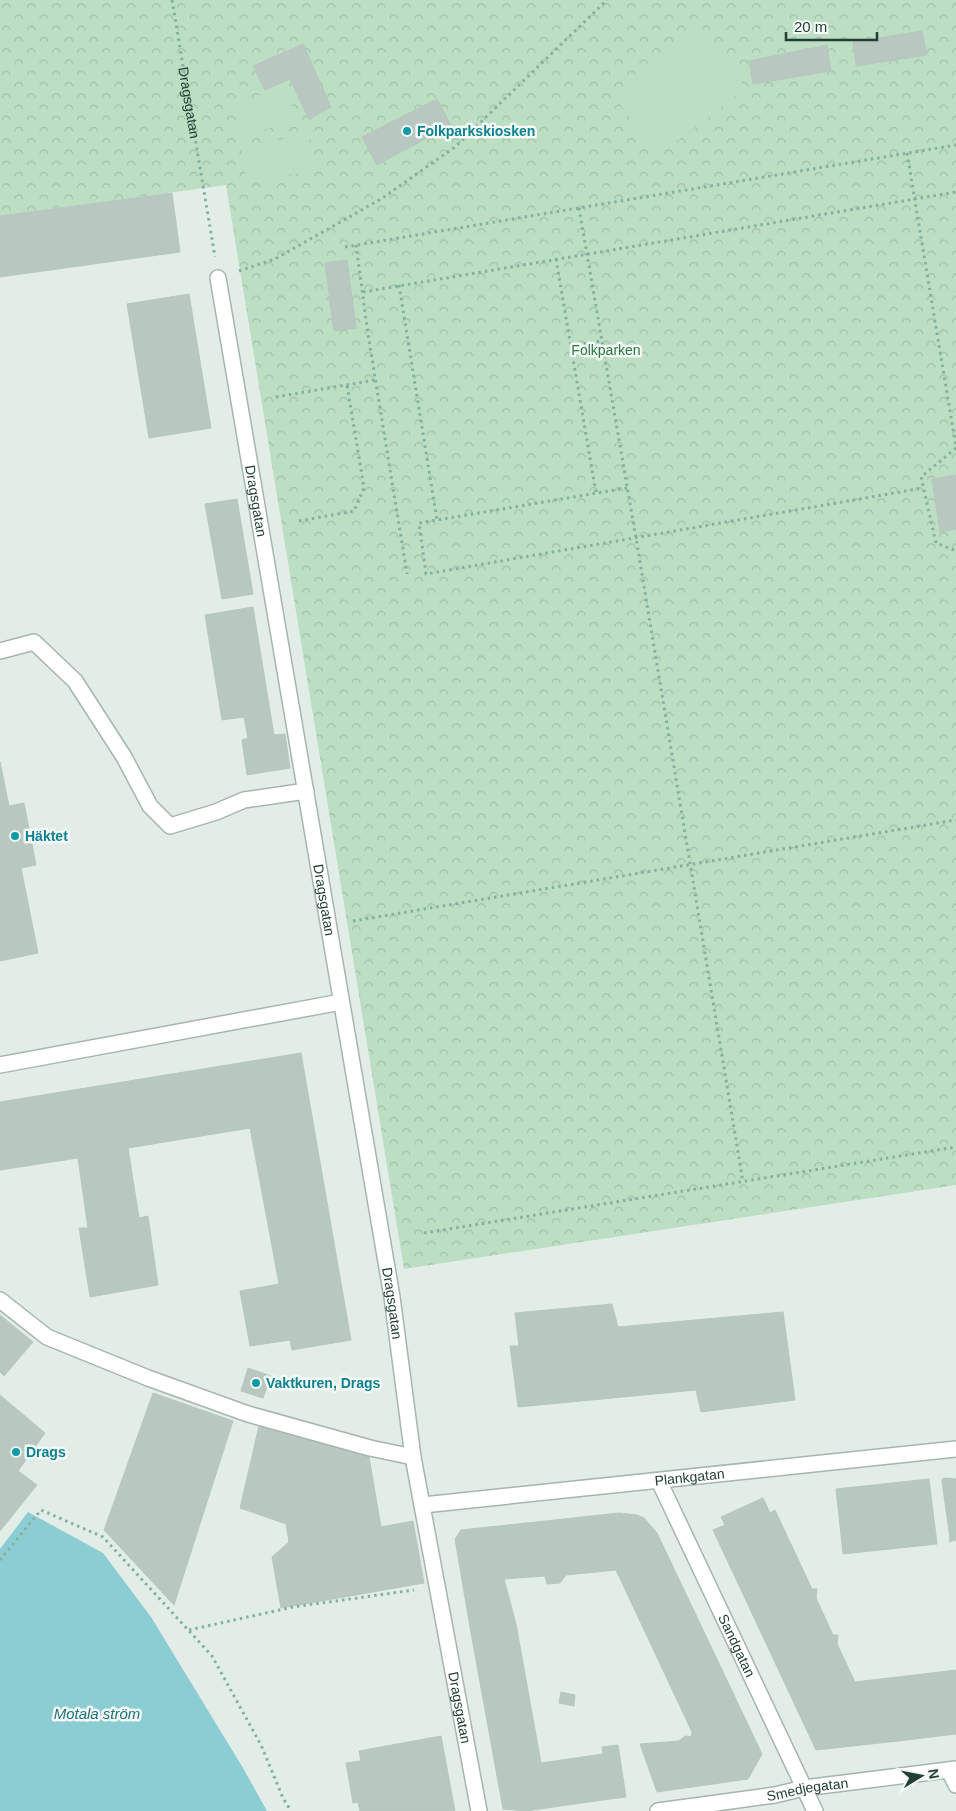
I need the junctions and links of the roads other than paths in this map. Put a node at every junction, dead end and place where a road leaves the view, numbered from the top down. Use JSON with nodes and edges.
{"nodes":[{"id":1,"x":218,"y":278,"type":"road end"},
{"id":2,"x":0,"y":651,"type":"edge"},
{"id":3,"x":306,"y":791,"type":"junction"},
{"id":4,"x":341,"y":1002,"type":"junction"},
{"id":5,"x":0,"y":1065,"type":"edge"},
{"id":6,"x":0,"y":1300,"type":"edge"},
{"id":7,"x":956,"y":1449,"type":"edge"},
{"id":8,"x":413,"y":1457,"type":"junction"},
{"id":9,"x":659,"y":1481,"type":"junction"},
{"id":10,"x":423,"y":1505,"type":"junction"},
{"id":11,"x":953,"y":1769,"type":"edge"},
{"id":12,"x":956,"y":1785,"type":"edge"},
{"id":13,"x":804,"y":1788,"type":"junction"},
{"id":14,"x":479,"y":1811,"type":"edge"},
{"id":15,"x":658,"y":1811,"type":"edge"},
{"id":16,"x":816,"y":1811,"type":"edge"}],
"edges":[{"from":1,"to":3,"type":"street","name":"Dragsgatan"},
{"from":2,"to":3,"type":"street"},
{"from":3,"to":4,"type":"street","name":"Dragsgatan"},
{"from":4,"to":5,"type":"street"},
{"from":4,"to":8,"type":"street","name":"Dragsgatan"},
{"from":6,"to":8,"type":"street"},
{"from":7,"to":9,"type":"street","name":"Plankgatan"},
{"from":8,"to":10,"type":"street","name":"Dragsgatan"},
{"from":9,"to":10,"type":"street","name":"Plankgatan"},
{"from":9,"to":13,"type":"street","name":"Sandgatan"},
{"from":10,"to":14,"type":"street","name":"Dragsgatan"},
{"from":11,"to":12,"type":"street"},
{"from":11,"to":13,"type":"street","name":"Smedjegatan"},
{"from":13,"to":15,"type":"street","name":"Smedjegatan"},
{"from":13,"to":16,"type":"street","name":"Sandgatan"}]}
